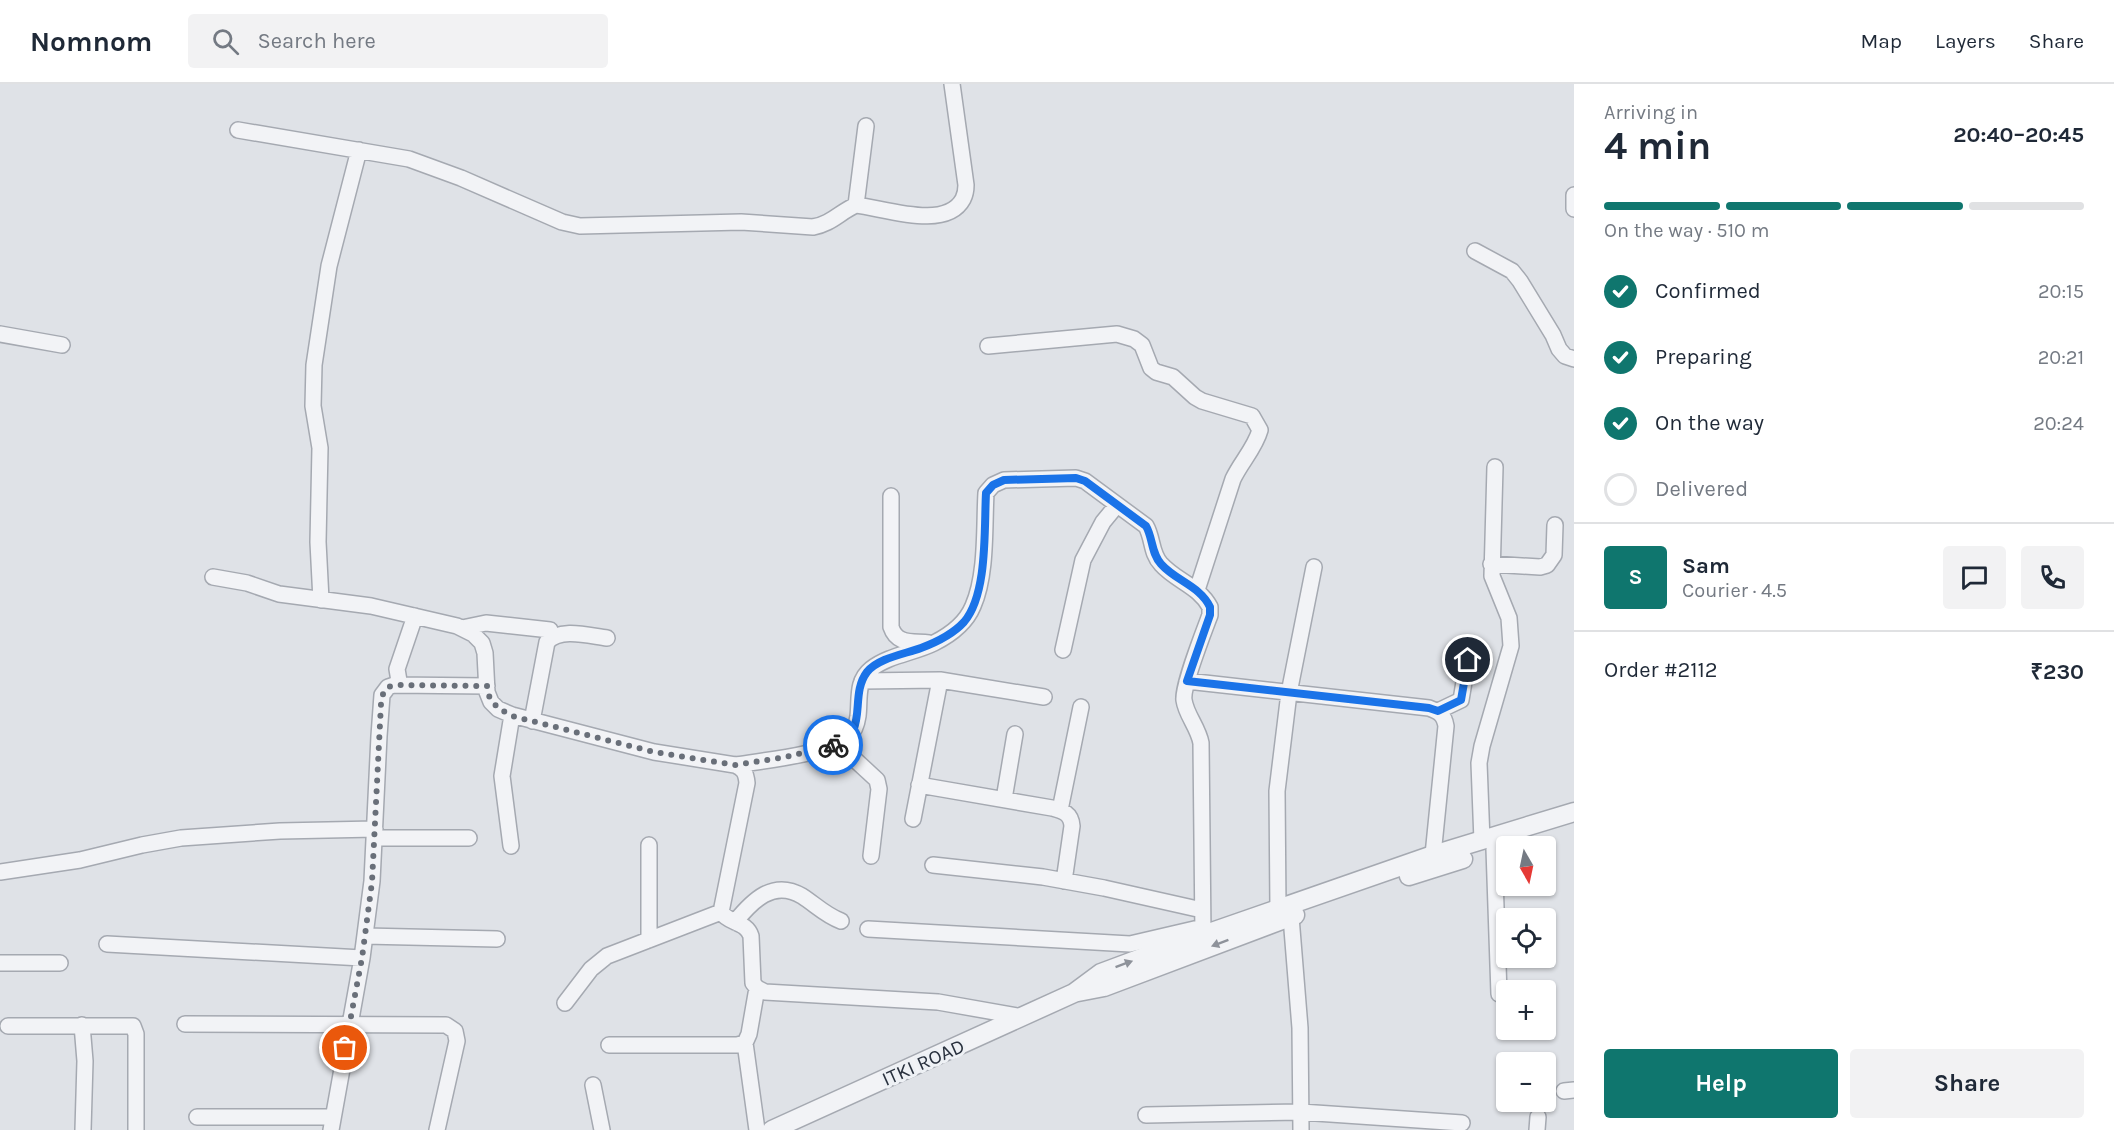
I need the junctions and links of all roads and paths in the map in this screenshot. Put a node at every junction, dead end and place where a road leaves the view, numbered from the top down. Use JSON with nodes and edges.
{"nodes":[{"id":1,"x":952,"y":84,"type":"edge"},
{"id":2,"x":866,"y":126,"type":"dead end"},
{"id":3,"x":238,"y":130,"type":"dead end"},
{"id":4,"x":359,"y":150,"type":"junction"},
{"id":5,"x":1574,"y":195,"type":"edge"},
{"id":6,"x":856,"y":205,"type":"junction"},
{"id":7,"x":1574,"y":209,"type":"edge"},
{"id":8,"x":1475,"y":251,"type":"dead end"},
{"id":9,"x":0,"y":334,"type":"edge"},
{"id":10,"x":62,"y":345,"type":"dead end"},
{"id":11,"x":988,"y":346,"type":"dead end"},
{"id":12,"x":1574,"y":359,"type":"edge"},
{"id":13,"x":1495,"y":467,"type":"dead end"},
{"id":14,"x":891,"y":496,"type":"dead end"},
{"id":15,"x":1117,"y":505,"type":"junction"},
{"id":16,"x":1555,"y":525,"type":"dead end"},
{"id":17,"x":1491,"y":564,"type":"junction"},
{"id":18,"x":1314,"y":567,"type":"dead end"},
{"id":19,"x":213,"y":577,"type":"dead end"},
{"id":20,"x":1197,"y":590,"type":"junction"},
{"id":21,"x":321,"y":600,"type":"junction"},
{"id":22,"x":416,"y":616,"type":"junction"},
{"id":23,"x":462,"y":628,"type":"junction"},
{"id":24,"x":550,"y":630,"type":"dead end"},
{"id":25,"x":607,"y":638,"type":"dead end"},
{"id":26,"x":934,"y":643,"type":"junction"},
{"id":27,"x":1470,"y":646,"type":"dead end"},
{"id":28,"x":1063,"y":650,"type":"dead end"},
{"id":29,"x":940,"y":680,"type":"junction"},
{"id":30,"x":862,"y":681,"type":"junction"},
{"id":31,"x":1187,"y":681,"type":"junction"},
{"id":32,"x":394,"y":685,"type":"junction"},
{"id":33,"x":487,"y":686,"type":"junction"},
{"id":34,"x":1289,"y":693,"type":"junction"},
{"id":35,"x":1044,"y":697,"type":"dead end"},
{"id":36,"x":1081,"y":707,"type":"dead end"},
{"id":37,"x":1438,"y":711,"type":"junction"},
{"id":38,"x":512,"y":716,"type":"junction"},
{"id":39,"x":532,"y":721,"type":"junction"},
{"id":40,"x":1015,"y":734,"type":"dead end"},
{"id":41,"x":838,"y":744,"type":"junction"},
{"id":42,"x":735,"y":765,"type":"junction"},
{"id":43,"x":919,"y":785,"type":"junction"},
{"id":44,"x":1004,"y":799,"type":"junction"},
{"id":45,"x":1060,"y":810,"type":"junction"},
{"id":46,"x":1574,"y":812,"type":"edge"},
{"id":47,"x":913,"y":819,"type":"dead end"},
{"id":48,"x":1574,"y":824,"type":"edge"},
{"id":49,"x":375,"y":833,"type":"junction"},
{"id":50,"x":469,"y":838,"type":"dead end"},
{"id":51,"x":649,"y":845,"type":"dead end"},
{"id":52,"x":1488,"y":845,"type":"junction"},
{"id":53,"x":511,"y":846,"type":"dead end"},
{"id":54,"x":1432,"y":855,"type":"junction"},
{"id":55,"x":871,"y":856,"type":"dead end"},
{"id":56,"x":933,"y":865,"type":"dead end"},
{"id":57,"x":0,"y":872,"type":"edge"},
{"id":58,"x":1064,"y":881,"type":"junction"},
{"id":59,"x":1202,"y":910,"type":"junction"},
{"id":60,"x":721,"y":912,"type":"junction"},
{"id":61,"x":1285,"y":913,"type":"junction"},
{"id":62,"x":841,"y":921,"type":"dead end"},
{"id":63,"x":735,"y":922,"type":"junction"},
{"id":64,"x":868,"y":929,"type":"dead end"},
{"id":65,"x":1203,"y":931,"type":"junction"},
{"id":66,"x":365,"y":936,"type":"junction"},
{"id":67,"x":497,"y":939,"type":"dead end"},
{"id":68,"x":649,"y":940,"type":"junction"},
{"id":69,"x":107,"y":944,"type":"dead end"},
{"id":70,"x":362,"y":958,"type":"junction"},
{"id":71,"x":0,"y":963,"type":"edge"},
{"id":72,"x":60,"y":963,"type":"dead end"},
{"id":73,"x":1498,"y":980,"type":"edge"},
{"id":74,"x":758,"y":988,"type":"junction"},
{"id":75,"x":1074,"y":993,"type":"junction"},
{"id":76,"x":566,"y":1003,"type":"dead end"},
{"id":77,"x":1023,"y":1017,"type":"junction"},
{"id":78,"x":185,"y":1024,"type":"dead end"},
{"id":79,"x":82,"y":1025,"type":"junction"},
{"id":80,"x":350,"y":1025,"type":"junction"},
{"id":81,"x":8,"y":1026,"type":"dead end"},
{"id":82,"x":745,"y":1043,"type":"junction"},
{"id":83,"x":609,"y":1045,"type":"dead end"},
{"id":84,"x":593,"y":1085,"type":"dead end"},
{"id":85,"x":1301,"y":1112,"type":"junction"},
{"id":86,"x":1146,"y":1115,"type":"dead end"},
{"id":87,"x":197,"y":1117,"type":"dead end"},
{"id":88,"x":332,"y":1124,"type":"edge"},
{"id":89,"x":1462,"y":1124,"type":"dead end"},
{"id":90,"x":83,"y":1130,"type":"edge"},
{"id":91,"x":136,"y":1130,"type":"edge"},
{"id":92,"x":437,"y":1130,"type":"edge"},
{"id":93,"x":602,"y":1130,"type":"edge"},
{"id":94,"x":757,"y":1130,"type":"edge"},
{"id":95,"x":772,"y":1130,"type":"edge"},
{"id":96,"x":1301,"y":1130,"type":"edge"}],
"edges":[{"from":1,"to":6,"type":"street"},
{"from":2,"to":6,"type":"street"},
{"from":3,"to":4,"type":"street"},
{"from":4,"to":6,"type":"street"},
{"from":4,"to":21,"type":"street"},
{"from":5,"to":7,"type":"street"},
{"from":8,"to":12,"type":"street"},
{"from":9,"to":10,"type":"street"},
{"from":11,"to":20,"type":"street"},
{"from":13,"to":17,"type":"street"},
{"from":14,"to":26,"type":"street"},
{"from":15,"to":20,"type":"street"},
{"from":15,"to":26,"type":"street"},
{"from":15,"to":28,"type":"street"},
{"from":16,"to":17,"type":"street"},
{"from":17,"to":52,"type":"street"},
{"from":18,"to":34,"type":"street"},
{"from":19,"to":21,"type":"street"},
{"from":20,"to":31,"type":"street"},
{"from":21,"to":22,"type":"street"},
{"from":22,"to":23,"type":"street"},
{"from":22,"to":32,"type":"street"},
{"from":23,"to":24,"type":"street"},
{"from":23,"to":33,"type":"street"},
{"from":25,"to":39,"type":"street"},
{"from":26,"to":30,"type":"street"},
{"from":27,"to":37,"type":"street"},
{"from":29,"to":30,"type":"street"},
{"from":29,"to":35,"type":"street"},
{"from":29,"to":43,"type":"street"},
{"from":30,"to":41,"type":"street"},
{"from":31,"to":34,"type":"street"},
{"from":31,"to":59,"type":"street"},
{"from":32,"to":33,"type":"street"},
{"from":32,"to":49,"type":"street"},
{"from":33,"to":38,"type":"street"},
{"from":34,"to":37,"type":"street"},
{"from":34,"to":61,"type":"street"},
{"from":36,"to":45,"type":"street"},
{"from":37,"to":54,"type":"street"},
{"from":38,"to":39,"type":"street"},
{"from":38,"to":53,"type":"street"},
{"from":39,"to":42,"type":"street"},
{"from":40,"to":44,"type":"street"},
{"from":41,"to":42,"type":"street"},
{"from":41,"to":55,"type":"street"},
{"from":42,"to":60,"type":"street"},
{"from":43,"to":44,"type":"street"},
{"from":43,"to":47,"type":"street"},
{"from":44,"to":45,"type":"street"},
{"from":45,"to":58,"type":"street"},
{"from":46,"to":52,"type":"street"},
{"from":48,"to":52,"type":"street"},
{"from":49,"to":50,"type":"street"},
{"from":49,"to":57,"type":"street"},
{"from":49,"to":66,"type":"street"},
{"from":51,"to":68,"type":"street"},
{"from":52,"to":54,"type":"street"},
{"from":52,"to":61,"type":"street"},
{"from":52,"to":73,"type":"street"},
{"from":54,"to":61,"type":"street"},
{"from":56,"to":58,"type":"street"},
{"from":58,"to":59,"type":"street"},
{"from":59,"to":65,"type":"street"},
{"from":60,"to":63,"type":"street"},
{"from":60,"to":68,"type":"street"},
{"from":61,"to":65,"type":"street"},
{"from":61,"to":75,"type":"street","one_way":true},
{"from":61,"to":85,"type":"street"},
{"from":62,"to":63,"type":"street"},
{"from":63,"to":74,"type":"street"},
{"from":64,"to":65,"type":"street"},
{"from":75,"to":65,"type":"street","one_way":true},
{"from":66,"to":67,"type":"street"},
{"from":66,"to":70,"type":"street"},
{"from":68,"to":76,"type":"street"},
{"from":69,"to":70,"type":"street"},
{"from":70,"to":80,"type":"street"},
{"from":71,"to":72,"type":"street"},
{"from":74,"to":77,"type":"street"},
{"from":74,"to":82,"type":"street"},
{"from":75,"to":77,"type":"street","name":"ITKI ROAD"},
{"from":77,"to":95,"type":"street","name":"ITKI ROAD"},
{"from":78,"to":80,"type":"street"},
{"from":79,"to":81,"type":"street"},
{"from":79,"to":90,"type":"street"},
{"from":79,"to":91,"type":"street"},
{"from":80,"to":88,"type":"street"},
{"from":80,"to":92,"type":"street"},
{"from":82,"to":83,"type":"street"},
{"from":82,"to":94,"type":"street"},
{"from":84,"to":93,"type":"street"},
{"from":85,"to":86,"type":"street"},
{"from":85,"to":89,"type":"street"},
{"from":85,"to":96,"type":"street"},
{"from":87,"to":88,"type":"street"}]}
